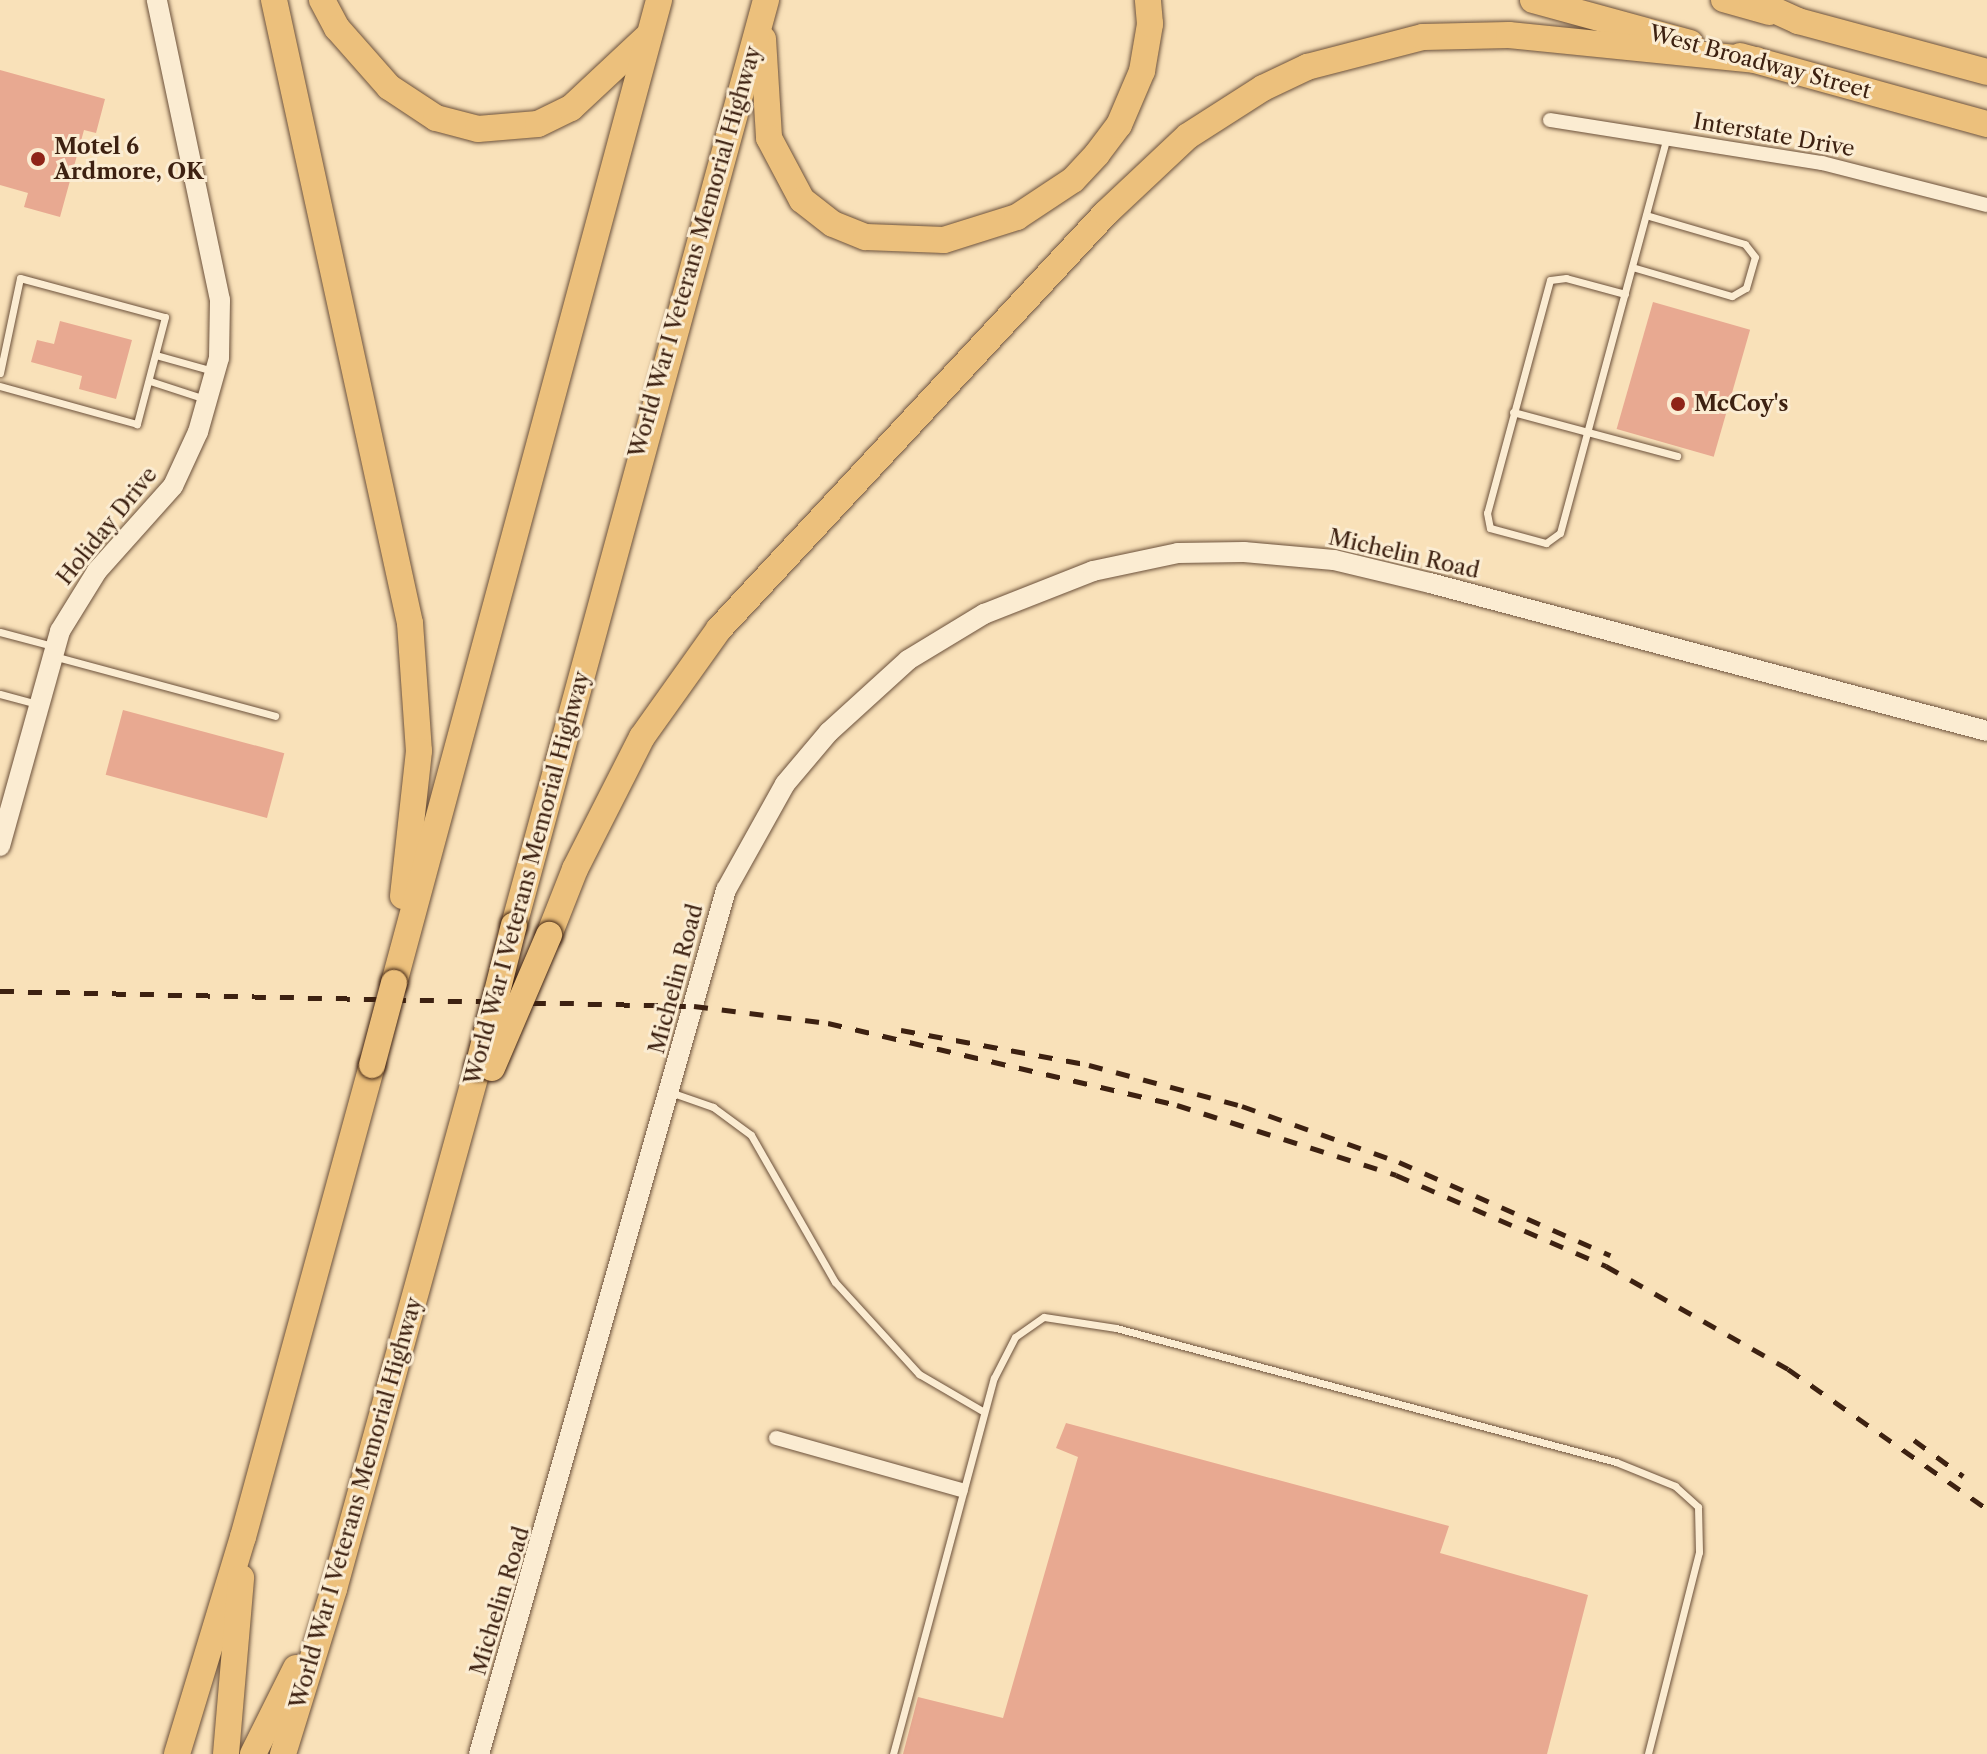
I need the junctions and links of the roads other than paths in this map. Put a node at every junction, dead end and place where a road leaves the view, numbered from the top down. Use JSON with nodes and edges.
{"nodes":[{"id":1,"x":157,"y":0,"type":"edge"},
{"id":2,"x":274,"y":0,"type":"edge"},
{"id":3,"x":322,"y":0,"type":"edge"},
{"id":4,"x":659,"y":0,"type":"edge"},
{"id":5,"x":1148,"y":0,"type":"edge"},
{"id":6,"x":1533,"y":0,"type":"edge"},
{"id":7,"x":1723,"y":0,"type":"edge"},
{"id":8,"x":1752,"y":0,"type":"edge"},
{"id":9,"x":764,"y":8,"type":"edge"},
{"id":10,"x":1798,"y":21,"type":"junction"},
{"id":11,"x":649,"y":35,"type":"junction"},
{"id":12,"x":1757,"y":60,"type":"junction"},
{"id":13,"x":1987,"y":72,"type":"edge"},
{"id":14,"x":1550,"y":120,"type":"dead end"},
{"id":15,"x":1987,"y":124,"type":"edge"},
{"id":16,"x":1666,"y":139,"type":"junction"},
{"id":17,"x":1987,"y":205,"type":"edge"},
{"id":18,"x":1646,"y":215,"type":"junction"},
{"id":19,"x":1632,"y":267,"type":"junction"},
{"id":20,"x":1625,"y":294,"type":"junction"},
{"id":21,"x":156,"y":355,"type":"junction"},
{"id":22,"x":215,"y":372,"type":"junction"},
{"id":23,"x":0,"y":373,"type":"edge"},
{"id":24,"x":150,"y":381,"type":"junction"},
{"id":25,"x":0,"y":386,"type":"edge"},
{"id":26,"x":209,"y":400,"type":"junction"},
{"id":27,"x":1513,"y":412,"type":"junction"},
{"id":28,"x":1588,"y":431,"type":"junction"},
{"id":29,"x":1677,"y":456,"type":"dead end"},
{"id":30,"x":0,"y":632,"type":"edge"},
{"id":31,"x":53,"y":651,"type":"junction"},
{"id":32,"x":0,"y":694,"type":"edge"},
{"id":33,"x":39,"y":704,"type":"junction"},
{"id":34,"x":275,"y":716,"type":"dead end"},
{"id":35,"x":1987,"y":731,"type":"edge"},
{"id":36,"x":6,"y":803,"type":"edge"},
{"id":37,"x":0,"y":846,"type":"edge"},
{"id":38,"x":403,"y":927,"type":"junction"},
{"id":39,"x":485,"y":1067,"type":"junction"},
{"id":40,"x":670,"y":1092,"type":"junction"},
{"id":41,"x":984,"y":1412,"type":"junction"},
{"id":42,"x":776,"y":1438,"type":"dead end"},
{"id":43,"x":961,"y":1490,"type":"junction"},
{"id":44,"x":243,"y":1537,"type":"junction"},
{"id":45,"x":334,"y":1589,"type":"junction"},
{"id":46,"x":177,"y":1754,"type":"edge"},
{"id":47,"x":226,"y":1754,"type":"edge"},
{"id":48,"x":253,"y":1754,"type":"edge"},
{"id":49,"x":283,"y":1754,"type":"edge"},
{"id":50,"x":479,"y":1754,"type":"edge"},
{"id":51,"x":893,"y":1754,"type":"edge"},
{"id":52,"x":1648,"y":1754,"type":"edge"}],
"edges":[{"from":1,"to":22,"type":"street","name":"Holiday Drive"},
{"from":2,"to":38,"type":"highway"},
{"from":3,"to":11,"type":"highway"},
{"from":4,"to":11,"type":"highway"},
{"from":5,"to":9,"type":"highway"},
{"from":6,"to":12,"type":"highway","name":"West Broadway Street"},
{"from":7,"to":10,"type":"main road"},
{"from":8,"to":10,"type":"highway"},
{"from":9,"to":39,"type":"highway","name":"World War I Veterans Memorial Highway","bridge":true},
{"from":10,"to":13,"type":"highway"},
{"from":11,"to":38,"type":"highway"},
{"from":12,"to":15,"type":"highway","name":"West Broadway Street"},
{"from":12,"to":39,"type":"highway","bridge":true},
{"from":14,"to":16,"type":"street","name":"Interstate Drive"},
{"from":16,"to":17,"type":"street","name":"Interstate Drive"},
{"from":16,"to":18,"type":"lane"},
{"from":18,"to":19,"type":"lane"},
{"from":18,"to":19,"type":"lane"},
{"from":19,"to":20,"type":"lane"},
{"from":20,"to":27,"type":"lane"},
{"from":20,"to":28,"type":"lane"},
{"from":21,"to":22,"type":"lane"},
{"from":21,"to":23,"type":"lane"},
{"from":21,"to":24,"type":"lane"},
{"from":22,"to":26,"type":"street","name":"Holiday Drive"},
{"from":24,"to":25,"type":"lane"},
{"from":24,"to":26,"type":"lane"},
{"from":26,"to":31,"type":"street","name":"Holiday Drive"},
{"from":27,"to":28,"type":"lane"},
{"from":27,"to":28,"type":"lane"},
{"from":28,"to":29,"type":"lane"},
{"from":30,"to":31,"type":"lane"},
{"from":31,"to":33,"type":"street","name":"Holiday Drive"},
{"from":31,"to":34,"type":"lane"},
{"from":32,"to":33,"type":"lane"},
{"from":33,"to":36,"type":"street","name":"Holiday Drive"},
{"from":35,"to":40,"type":"street","name":"Michelin Road"},
{"from":36,"to":37,"type":"street","name":"Holiday Drive"},
{"from":38,"to":44,"type":"highway","bridge":true},
{"from":39,"to":45,"type":"highway","name":"World War I Veterans Memorial Highway"},
{"from":40,"to":41,"type":"lane"},
{"from":40,"to":50,"type":"street","name":"Michelin Road"},
{"from":41,"to":43,"type":"lane"},
{"from":41,"to":52,"type":"lane"},
{"from":42,"to":43,"type":"street"},
{"from":43,"to":51,"type":"lane"},
{"from":44,"to":46,"type":"highway"},
{"from":44,"to":47,"type":"highway"},
{"from":45,"to":48,"type":"highway"},
{"from":45,"to":49,"type":"highway","name":"World War I Veterans Memorial Highway"}]}
